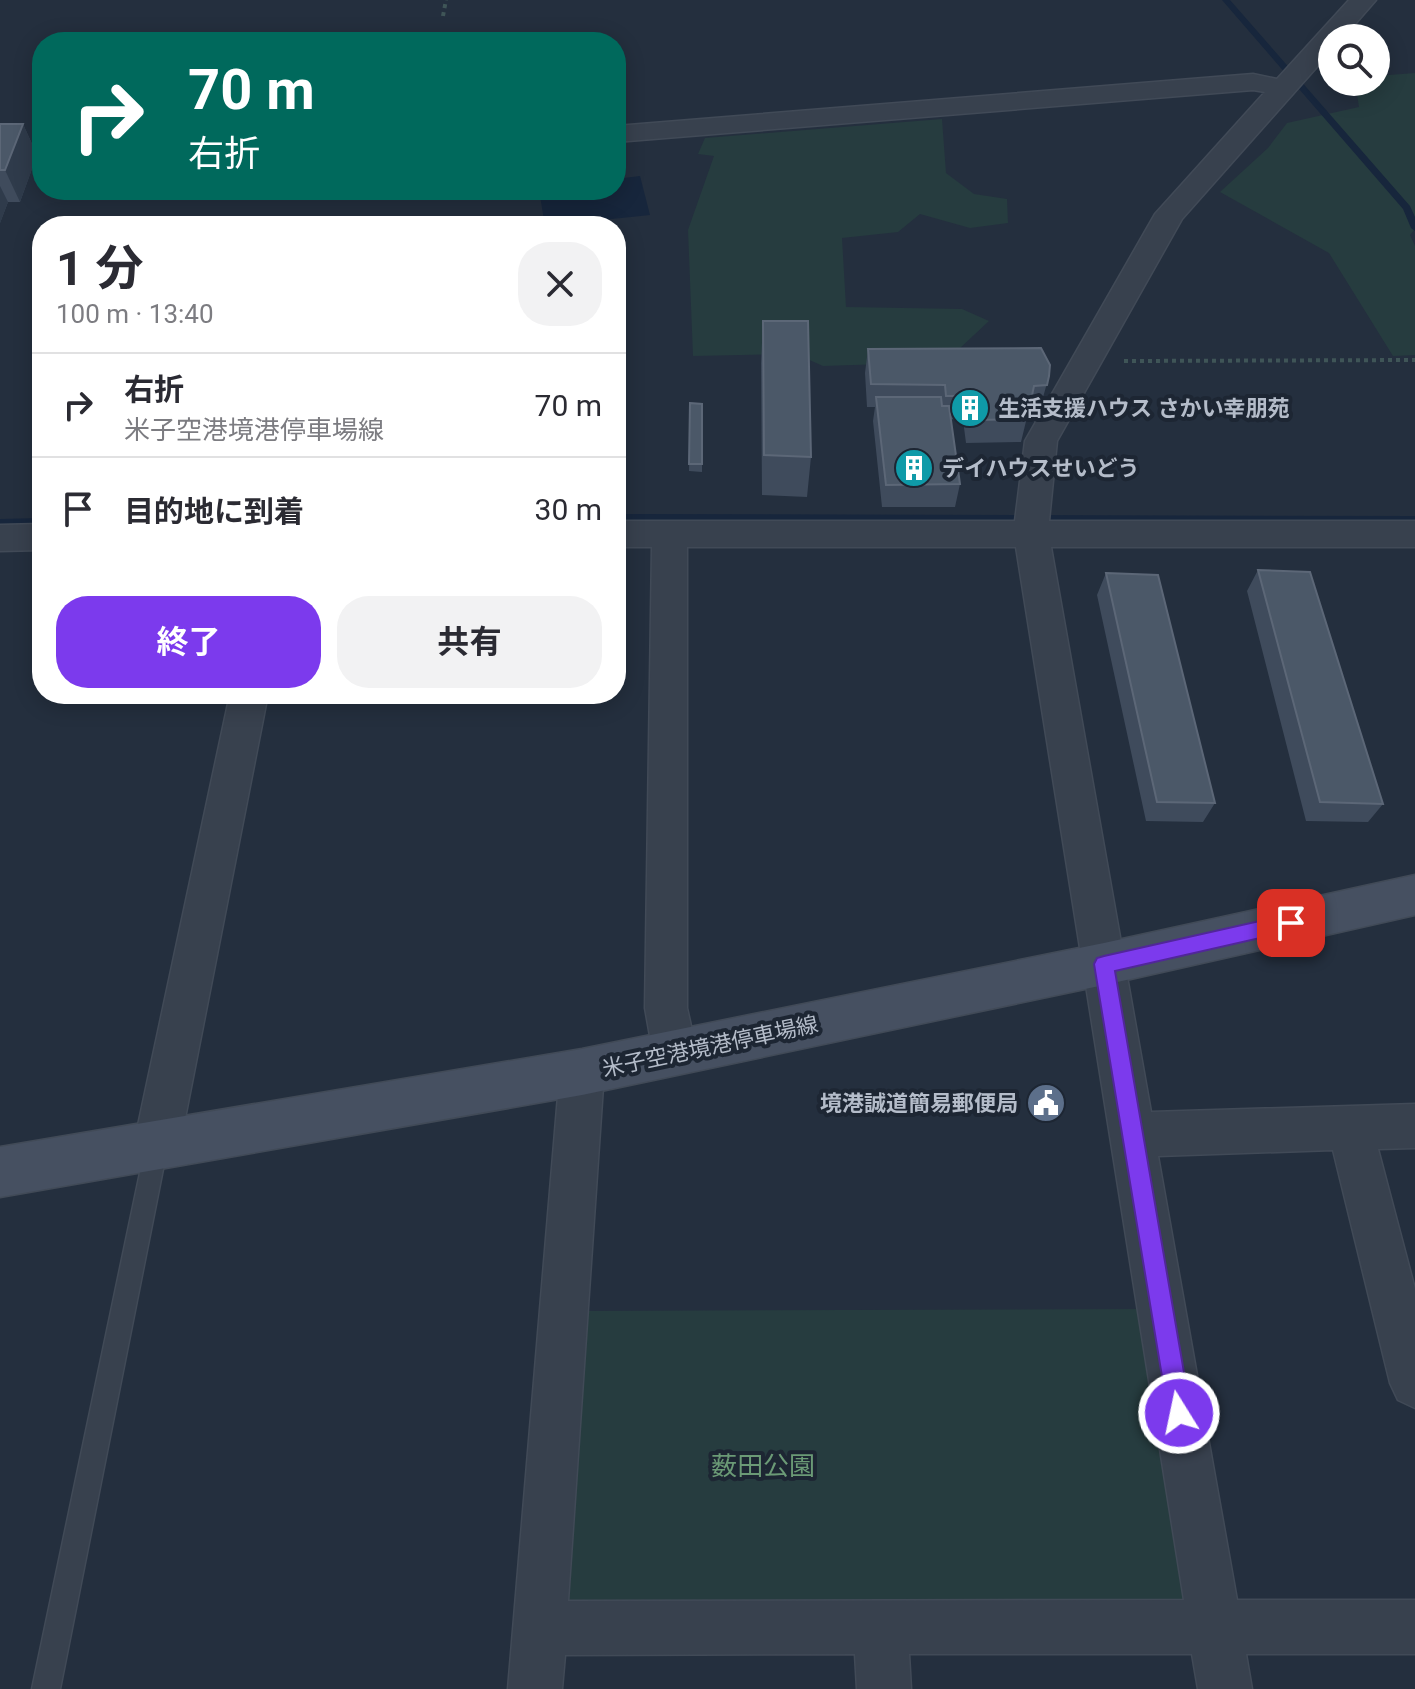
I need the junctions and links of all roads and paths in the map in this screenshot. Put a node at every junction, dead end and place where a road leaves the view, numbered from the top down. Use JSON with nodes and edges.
{"nodes":[{"id":1,"x":1363,"y":0,"type":"edge"},
{"id":2,"x":1285,"y":88,"type":"junction"},
{"id":3,"x":626,"y":133,"type":"edge"},
{"id":4,"x":14,"y":144,"type":"edge"},
{"id":5,"x":32,"y":145,"type":"edge"},
{"id":6,"x":1415,"y":360,"type":"edge"},
{"id":7,"x":1087,"y":362,"type":"junction"},
{"id":8,"x":1030,"y":525,"type":"junction"},
{"id":9,"x":626,"y":534,"type":"edge"},
{"id":10,"x":670,"y":534,"type":"junction"},
{"id":11,"x":1415,"y":534,"type":"edge"},
{"id":12,"x":32,"y":537,"type":"edge"},
{"id":13,"x":0,"y":538,"type":"edge"},
{"id":14,"x":247,"y":704,"type":"edge"},
{"id":15,"x":1415,"y":895,"type":"edge"},
{"id":16,"x":1104,"y":964,"type":"junction"},
{"id":17,"x":675,"y":1053,"type":"junction"},
{"id":18,"x":582,"y":1072,"type":"junction"},
{"id":19,"x":1415,"y":1126,"type":"edge"},
{"id":20,"x":1350,"y":1128,"type":"junction"},
{"id":21,"x":1133,"y":1135,"type":"junction"},
{"id":22,"x":157,"y":1144,"type":"junction"},
{"id":23,"x":0,"y":1172,"type":"edge"},
{"id":24,"x":1415,"y":1383,"type":"edge"},
{"id":25,"x":1415,"y":1627,"type":"edge"},
{"id":26,"x":539,"y":1628,"type":"junction"},
{"id":27,"x":881,"y":1629,"type":"junction"},
{"id":28,"x":1215,"y":1629,"type":"junction"},
{"id":29,"x":46,"y":1689,"type":"edge"},
{"id":30,"x":535,"y":1689,"type":"edge"},
{"id":31,"x":884,"y":1689,"type":"edge"},
{"id":32,"x":1225,"y":1689,"type":"edge"}],
"edges":[{"from":1,"to":2,"type":"street"},
{"from":2,"to":3,"type":"street"},
{"from":2,"to":7,"type":"street"},
{"from":4,"to":5,"type":"path"},
{"from":6,"to":7,"type":"path"},
{"from":7,"to":8,"type":"street"},
{"from":8,"to":10,"type":"street"},
{"from":8,"to":11,"type":"street"},
{"from":8,"to":16,"type":"street"},
{"from":9,"to":10,"type":"street"},
{"from":10,"to":17,"type":"street"},
{"from":12,"to":13,"type":"street"},
{"from":14,"to":22,"type":"street"},
{"from":15,"to":16,"type":"main road","name":"米子空港境港停車場線"},
{"from":16,"to":17,"type":"main road","name":"米子空港境港停車場線"},
{"from":16,"to":21,"type":"street"},
{"from":17,"to":18,"type":"main road","name":"米子空港境港停車場線"},
{"from":18,"to":22,"type":"main road","name":"米子空港境港停車場線"},
{"from":18,"to":26,"type":"street"},
{"from":19,"to":20,"type":"street"},
{"from":20,"to":21,"type":"street"},
{"from":20,"to":24,"type":"street"},
{"from":21,"to":28,"type":"street"},
{"from":22,"to":23,"type":"main road","name":"米子空港境港停車場線"},
{"from":22,"to":29,"type":"lane"},
{"from":25,"to":28,"type":"street"},
{"from":26,"to":27,"type":"street"},
{"from":26,"to":30,"type":"street"},
{"from":27,"to":28,"type":"street"},
{"from":27,"to":31,"type":"street"},
{"from":28,"to":32,"type":"street"}]}
